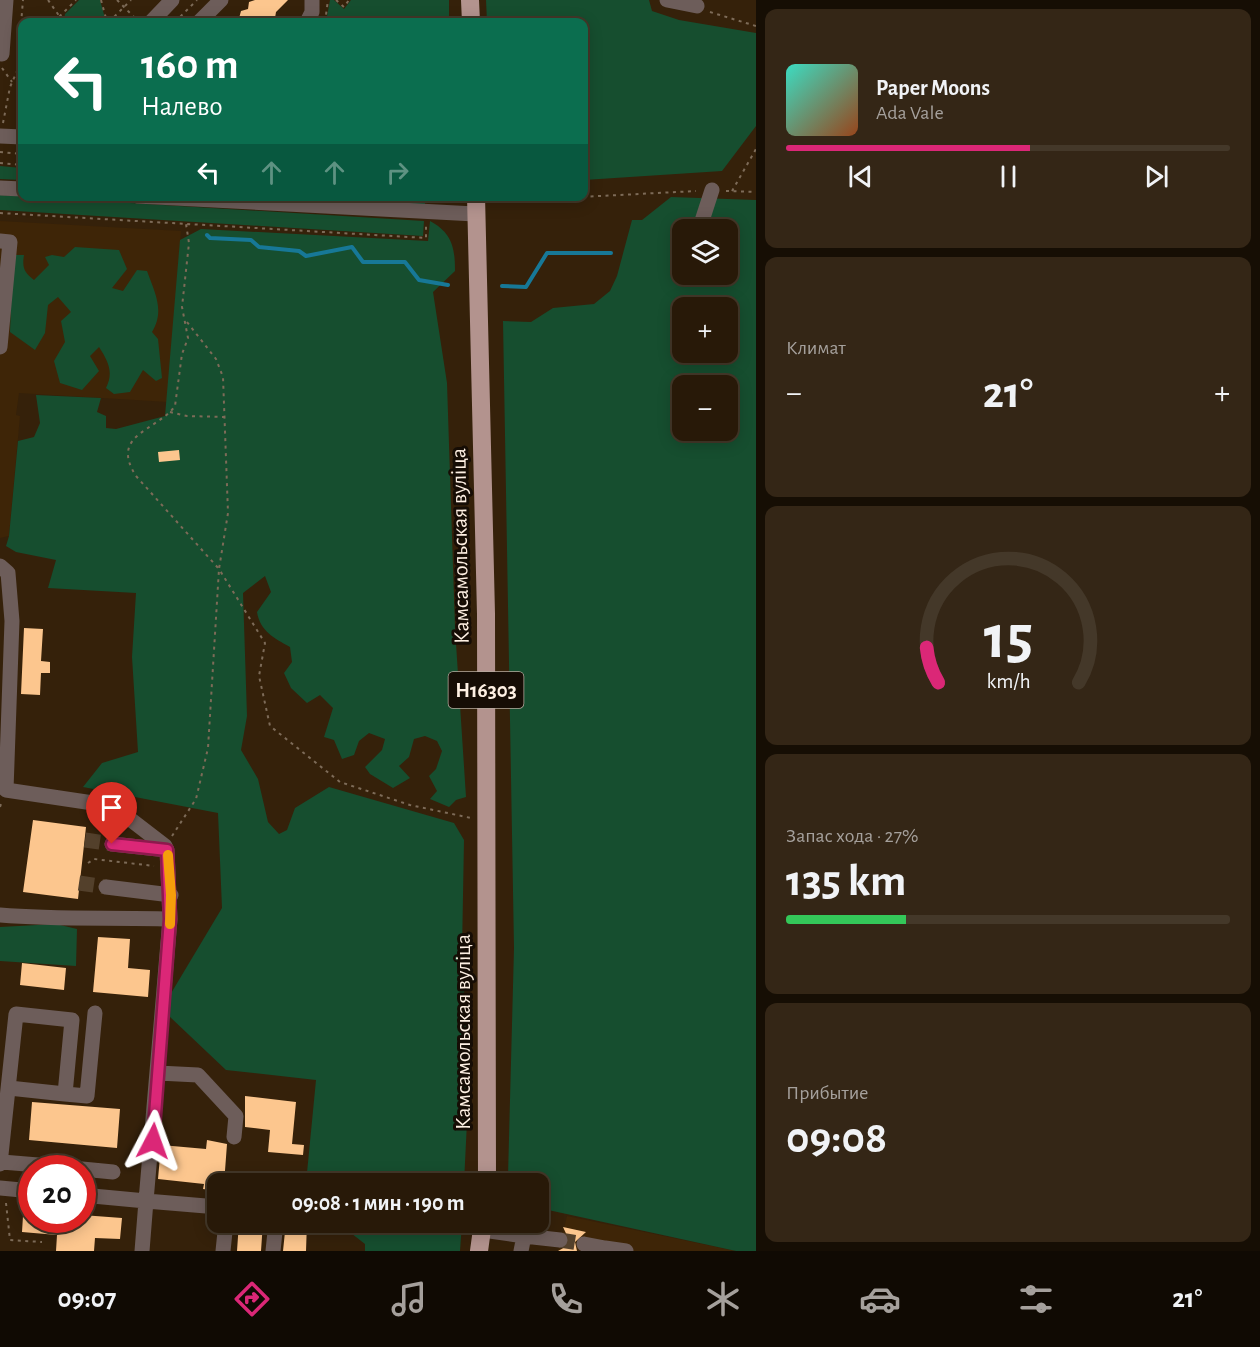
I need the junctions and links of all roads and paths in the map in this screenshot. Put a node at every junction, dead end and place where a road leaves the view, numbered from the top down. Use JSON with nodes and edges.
{"nodes":[{"id":1,"x":6,"y":0,"type":"edge"},
{"id":2,"x":23,"y":0,"type":"edge"},
{"id":3,"x":48,"y":0,"type":"edge"},
{"id":4,"x":76,"y":0,"type":"edge"},
{"id":5,"x":101,"y":0,"type":"edge"},
{"id":6,"x":117,"y":0,"type":"edge"},
{"id":7,"x":131,"y":0,"type":"edge"},
{"id":8,"x":172,"y":0,"type":"edge"},
{"id":9,"x":197,"y":0,"type":"edge"},
{"id":10,"x":221,"y":0,"type":"edge"},
{"id":11,"x":312,"y":0,"type":"edge"},
{"id":12,"x":328,"y":0,"type":"edge"},
{"id":13,"x":336,"y":0,"type":"edge"},
{"id":14,"x":349,"y":0,"type":"edge"},
{"id":15,"x":470,"y":0,"type":"edge"},
{"id":16,"x":667,"y":0,"type":"edge"},
{"id":17,"x":697,"y":6,"type":"joint"},
{"id":18,"x":124,"y":7,"type":"junction"},
{"id":19,"x":60,"y":16,"type":"joint"},
{"id":20,"x":22,"y":18,"type":"edge"},
{"id":21,"x":107,"y":18,"type":"edge"},
{"id":22,"x":112,"y":18,"type":"edge"},
{"id":23,"x":136,"y":18,"type":"edge"},
{"id":24,"x":155,"y":18,"type":"edge"},
{"id":25,"x":179,"y":18,"type":"edge"},
{"id":26,"x":203,"y":18,"type":"edge"},
{"id":27,"x":308,"y":18,"type":"edge"},
{"id":28,"x":326,"y":18,"type":"edge"},
{"id":29,"x":471,"y":18,"type":"edge"},
{"id":30,"x":756,"y":26,"type":"edge"},
{"id":31,"x":1,"y":60,"type":"edge"},
{"id":32,"x":18,"y":69,"type":"edge"},
{"id":33,"x":12,"y":82,"type":"junction"},
{"id":34,"x":1,"y":132,"type":"edge"},
{"id":35,"x":18,"y":136,"type":"edge"},
{"id":36,"x":756,"y":149,"type":"edge"},
{"id":37,"x":0,"y":152,"type":"edge"},
{"id":38,"x":18,"y":154,"type":"edge"},
{"id":39,"x":0,"y":163,"type":"edge"},
{"id":40,"x":18,"y":165,"type":"edge"},
{"id":41,"x":0,"y":188,"type":"edge"},
{"id":42,"x":18,"y":189,"type":"edge"},
{"id":43,"x":712,"y":190,"type":"junction"},
{"id":44,"x":732,"y":191,"type":"junction"},
{"id":45,"x":756,"y":192,"type":"edge"},
{"id":46,"x":588,"y":197,"type":"edge"},
{"id":47,"x":313,"y":201,"type":"edge"},
{"id":48,"x":476,"y":205,"type":"edge"},
{"id":49,"x":0,"y":213,"type":"edge"},
{"id":50,"x":703,"y":219,"type":"edge"},
{"id":51,"x":186,"y":224,"type":"junction"},
{"id":52,"x":426,"y":238,"type":"dead end"},
{"id":53,"x":0,"y":241,"type":"edge"},
{"id":54,"x":186,"y":321,"type":"junction"},
{"id":55,"x":0,"y":347,"type":"edge"},
{"id":56,"x":170,"y":412,"type":"junction"},
{"id":57,"x":224,"y":417,"type":"junction"},
{"id":58,"x":0,"y":566,"type":"edge"},
{"id":59,"x":219,"y":569,"type":"junction"},
{"id":60,"x":486,"y":821,"type":"junction"},
{"id":61,"x":112,"y":844,"type":"tunnel mouth"},
{"id":62,"x":166,"y":848,"type":"junction"},
{"id":63,"x":88,"y":863,"type":"dead end"},
{"id":64,"x":169,"y":867,"type":"junction"},
{"id":65,"x":106,"y":887,"type":"tunnel mouth"},
{"id":66,"x":171,"y":895,"type":"junction"},
{"id":67,"x":0,"y":915,"type":"edge"},
{"id":68,"x":170,"y":919,"type":"junction"},
{"id":69,"x":95,"y":1013,"type":"dead end"},
{"id":70,"x":158,"y":1073,"type":"junction"},
{"id":71,"x":9,"y":1088,"type":"junction"},
{"id":72,"x":65,"y":1094,"type":"junction"},
{"id":73,"x":234,"y":1137,"type":"dead end"},
{"id":74,"x":1,"y":1163,"type":"edge"},
{"id":75,"x":18,"y":1164,"type":"edge"},
{"id":76,"x":96,"y":1170,"type":"edge"},
{"id":77,"x":113,"y":1172,"type":"dead end"},
{"id":78,"x":487,"y":1173,"type":"edge"},
{"id":79,"x":2,"y":1188,"type":"edge"},
{"id":80,"x":18,"y":1190,"type":"edge"},
{"id":81,"x":96,"y":1196,"type":"edge"},
{"id":82,"x":146,"y":1201,"type":"junction"},
{"id":83,"x":207,"y":1206,"type":"edge"},
{"id":84,"x":225,"y":1233,"type":"edge"},
{"id":85,"x":275,"y":1233,"type":"edge"},
{"id":86,"x":482,"y":1233,"type":"edge"},
{"id":87,"x":499,"y":1233,"type":"edge"},
{"id":88,"x":560,"y":1240,"type":"tunnel mouth"},
{"id":89,"x":42,"y":1242,"type":"dead end"},
{"id":90,"x":523,"y":1244,"type":"edge"},
{"id":91,"x":584,"y":1244,"type":"tunnel mouth"},
{"id":92,"x":607,"y":1249,"type":"edge"},
{"id":93,"x":142,"y":1251,"type":"edge"},
{"id":94,"x":223,"y":1251,"type":"edge"},
{"id":95,"x":273,"y":1251,"type":"edge"},
{"id":96,"x":479,"y":1251,"type":"edge"},
{"id":97,"x":626,"y":1251,"type":"edge"}],
"edges":[{"from":1,"to":31,"type":"street"},
{"from":2,"to":20,"type":"path"},
{"from":3,"to":19,"type":"path"},
{"from":4,"to":19,"type":"path"},
{"from":5,"to":21,"type":"path"},
{"from":6,"to":18,"type":"path"},
{"from":7,"to":18,"type":"path"},
{"from":8,"to":24,"type":"street"},
{"from":9,"to":25,"type":"path"},
{"from":10,"to":26,"type":"street"},
{"from":11,"to":27,"type":"street"},
{"from":12,"to":28,"type":"path"},
{"from":13,"to":14,"type":"path"},
{"from":15,"to":29,"type":"main road"},
{"from":16,"to":17,"type":"street"},
{"from":17,"to":30,"type":"path"},
{"from":18,"to":22,"type":"path"},
{"from":18,"to":23,"type":"path"},
{"from":31,"to":33,"type":"path"},
{"from":32,"to":33,"type":"path"},
{"from":33,"to":34,"type":"path"},
{"from":34,"to":35,"type":"street"},
{"from":36,"to":44,"type":"path"},
{"from":37,"to":38,"type":"path"},
{"from":39,"to":40,"type":"path"},
{"from":41,"to":42,"type":"street"},
{"from":43,"to":44,"type":"path"},
{"from":43,"to":46,"type":"path"},
{"from":43,"to":50,"type":"street"},
{"from":44,"to":45,"type":"path"},
{"from":47,"to":48,"type":"street"},
{"from":48,"to":60,"type":"main road","name":"Камсамольская вуліца","number":"Н16303"},
{"from":49,"to":51,"type":"path"},
{"from":51,"to":52,"type":"path"},
{"from":51,"to":54,"type":"path"},
{"from":53,"to":55,"type":"street"},
{"from":54,"to":56,"type":"path"},
{"from":54,"to":57,"type":"path"},
{"from":56,"to":57,"type":"path"},
{"from":56,"to":59,"type":"path"},
{"from":57,"to":59,"type":"path"},
{"from":58,"to":62,"type":"street"},
{"from":59,"to":60,"type":"path"},
{"from":59,"to":62,"type":"path"},
{"from":60,"to":78,"type":"main road","name":"Камсамольская вуліца","number":"Н16303"},
{"from":61,"to":62,"type":"street"},
{"from":62,"to":64,"type":"street"},
{"from":63,"to":64,"type":"path"},
{"from":64,"to":66,"type":"street"},
{"from":65,"to":66,"type":"street"},
{"from":66,"to":68,"type":"street"},
{"from":67,"to":68,"type":"street"},
{"from":68,"to":70,"type":"street"},
{"from":69,"to":72,"type":"street"},
{"from":70,"to":73,"type":"street"},
{"from":70,"to":82,"type":"street"},
{"from":71,"to":72,"type":"street"},
{"from":71,"to":72,"type":"street"},
{"from":71,"to":74,"type":"street"},
{"from":74,"to":75,"type":"street"},
{"from":76,"to":77,"type":"street"},
{"from":79,"to":80,"type":"street"},
{"from":79,"to":89,"type":"path"},
{"from":81,"to":82,"type":"street"},
{"from":82,"to":83,"type":"street"},
{"from":82,"to":93,"type":"street"},
{"from":84,"to":94,"type":"street"},
{"from":85,"to":95,"type":"street"},
{"from":86,"to":96,"type":"main road"},
{"from":87,"to":90,"type":"street"},
{"from":88,"to":90,"type":"street"},
{"from":91,"to":92,"type":"street"},
{"from":92,"to":97,"type":"street"}]}
